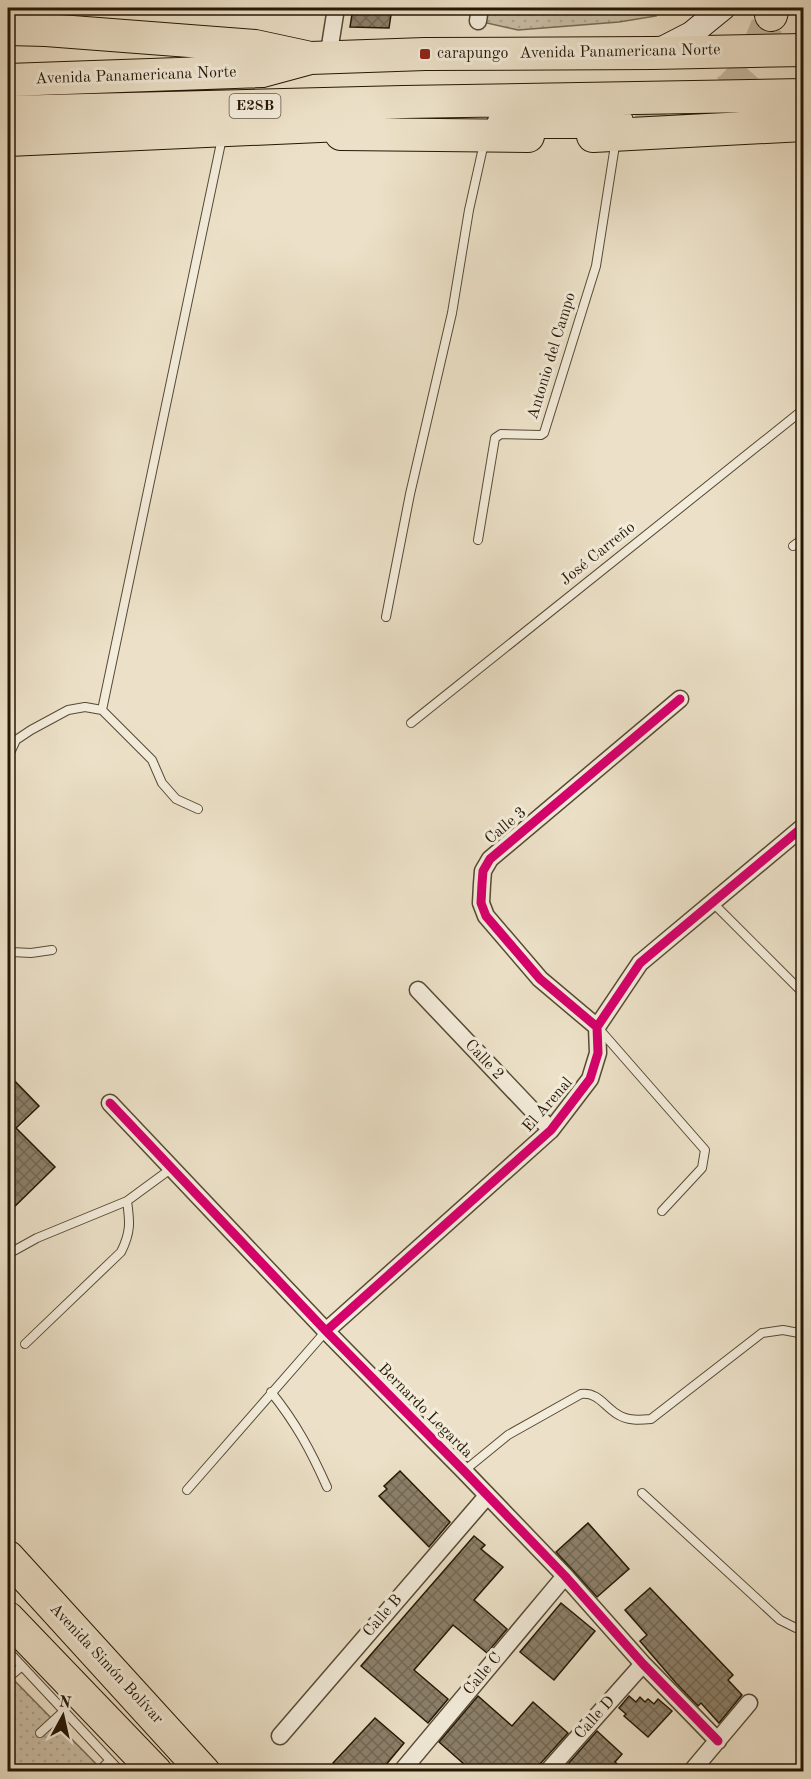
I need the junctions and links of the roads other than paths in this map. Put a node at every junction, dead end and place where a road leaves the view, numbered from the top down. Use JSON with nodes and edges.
{"nodes":[{"id":1,"x":336,"y":8,"type":"edge"},
{"id":2,"x":723,"y":8,"type":"edge"},
{"id":3,"x":47,"y":19,"type":"edge"},
{"id":4,"x":8,"y":29,"type":"edge"},
{"id":5,"x":255,"y":46,"type":"junction"},
{"id":6,"x":8,"y":50,"type":"edge"},
{"id":7,"x":804,"y":50,"type":"edge"},
{"id":8,"x":653,"y":53,"type":"junction"},
{"id":9,"x":319,"y":58,"type":"junction"},
{"id":10,"x":22,"y":80,"type":"edge"},
{"id":11,"x":804,"y":95,"type":"edge"},
{"id":12,"x":8,"y":112,"type":"edge"},
{"id":13,"x":804,"y":125,"type":"edge"},
{"id":14,"x":617,"y":129,"type":"junction"},
{"id":15,"x":223,"y":131,"type":"junction"},
{"id":16,"x":485,"y":136,"type":"junction"},
{"id":17,"x":8,"y":140,"type":"edge"},
{"id":18,"x":804,"y":408,"type":"edge"},
{"id":19,"x":804,"y":538,"type":"edge"},
{"id":20,"x":478,"y":540,"type":"dead end"},
{"id":21,"x":793,"y":546,"type":"dead end"},
{"id":22,"x":386,"y":617,"type":"dead end"},
{"id":23,"x":680,"y":699,"type":"dead end"},
{"id":24,"x":102,"y":710,"type":"junction"},
{"id":25,"x":411,"y":723,"type":"dead end"},
{"id":26,"x":8,"y":757,"type":"edge"},
{"id":27,"x":198,"y":809,"type":"dead end"},
{"id":28,"x":802,"y":831,"type":"edge"},
{"id":29,"x":712,"y":902,"type":"junction"},
{"id":30,"x":8,"y":947,"type":"edge"},
{"id":31,"x":52,"y":950,"type":"dead end"},
{"id":32,"x":418,"y":990,"type":"dead end"},
{"id":33,"x":804,"y":993,"type":"edge"},
{"id":34,"x":597,"y":1027,"type":"junction"},
{"id":35,"x":110,"y":1103,"type":"dead end"},
{"id":36,"x":551,"y":1130,"type":"junction"},
{"id":37,"x":172,"y":1168,"type":"junction"},
{"id":38,"x":127,"y":1201,"type":"junction"},
{"id":39,"x":662,"y":1211,"type":"dead end"},
{"id":40,"x":8,"y":1254,"type":"edge"},
{"id":41,"x":326,"y":1331,"type":"junction"},
{"id":42,"x":804,"y":1334,"type":"edge"},
{"id":43,"x":25,"y":1344,"type":"dead end"},
{"id":44,"x":271,"y":1392,"type":"junction"},
{"id":45,"x":464,"y":1471,"type":"junction"},
{"id":46,"x":327,"y":1487,"type":"dead end"},
{"id":47,"x":187,"y":1490,"type":"dead end"},
{"id":48,"x":642,"y":1493,"type":"dead end"},
{"id":49,"x":487,"y":1496,"type":"junction"},
{"id":50,"x":8,"y":1557,"type":"edge"},
{"id":51,"x":565,"y":1576,"type":"junction"},
{"id":52,"x":8,"y":1618,"type":"edge"},
{"id":53,"x":804,"y":1629,"type":"edge"},
{"id":54,"x":8,"y":1651,"type":"edge"},
{"id":55,"x":643,"y":1664,"type":"junction"},
{"id":56,"x":21,"y":1667,"type":"junction"},
{"id":57,"x":8,"y":1678,"type":"edge"},
{"id":58,"x":749,"y":1703,"type":"dead end"},
{"id":59,"x":64,"y":1712,"type":"junction"},
{"id":60,"x":40,"y":1733,"type":"dead end"},
{"id":61,"x":280,"y":1736,"type":"dead end"},
{"id":62,"x":718,"y":1741,"type":"junction"},
{"id":63,"x":110,"y":1761,"type":"junction"},
{"id":64,"x":98,"y":1772,"type":"edge"},
{"id":65,"x":121,"y":1772,"type":"edge"},
{"id":66,"x":156,"y":1772,"type":"edge"},
{"id":67,"x":204,"y":1772,"type":"edge"},
{"id":68,"x":401,"y":1772,"type":"edge"},
{"id":69,"x":547,"y":1772,"type":"edge"},
{"id":70,"x":691,"y":1772,"type":"edge"}],
"edges":[{"from":1,"to":9,"type":"street"},
{"from":2,"to":8,"type":"main road"},
{"from":3,"to":4,"type":"highway"},
{"from":3,"to":5,"type":"highway"},
{"from":5,"to":6,"type":"highway"},
{"from":5,"to":9,"type":"highway"},
{"from":7,"to":8,"type":"highway","name":"Avenida Panamericana Norte","number":"E28B"},
{"from":8,"to":9,"type":"highway","name":"Avenida Panamericana Norte","number":"E28B"},
{"from":9,"to":10,"type":"highway","name":"Avenida Panamericana Norte","number":"E28B"},
{"from":11,"to":12,"type":"highway","name":"Avenida Panamericana Norte","number":"E28B"},
{"from":13,"to":14,"type":"highway"},
{"from":14,"to":15,"type":"highway"},
{"from":14,"to":16,"type":"highway"},
{"from":14,"to":20,"type":"lane","name":"Antonio del Campo"},
{"from":15,"to":16,"type":"highway"},
{"from":15,"to":17,"type":"highway"},
{"from":15,"to":24,"type":"lane"},
{"from":16,"to":22,"type":"lane"},
{"from":18,"to":25,"type":"lane","name":"José Carreño"},
{"from":19,"to":21,"type":"lane"},
{"from":23,"to":34,"type":"street","name":"Calle 3"},
{"from":24,"to":26,"type":"lane"},
{"from":24,"to":27,"type":"lane"},
{"from":28,"to":29,"type":"street"},
{"from":29,"to":33,"type":"lane"},
{"from":29,"to":34,"type":"street"},
{"from":30,"to":31,"type":"lane"},
{"from":32,"to":36,"type":"street","name":"Calle 2"},
{"from":34,"to":36,"type":"street","name":"El Arenal"},
{"from":34,"to":39,"type":"lane","name":"Calle 3"},
{"from":35,"to":37,"type":"street","name":"Bernardo Legarda"},
{"from":36,"to":41,"type":"street","name":"El Arenal"},
{"from":37,"to":38,"type":"lane"},
{"from":37,"to":41,"type":"street","name":"Bernardo Legarda"},
{"from":38,"to":40,"type":"lane"},
{"from":38,"to":43,"type":"lane"},
{"from":41,"to":44,"type":"lane"},
{"from":41,"to":45,"type":"street","name":"Bernardo Legarda"},
{"from":42,"to":45,"type":"lane"},
{"from":44,"to":46,"type":"lane"},
{"from":44,"to":47,"type":"lane"},
{"from":45,"to":49,"type":"street","name":"Bernardo Legarda"},
{"from":48,"to":53,"type":"lane"},
{"from":49,"to":51,"type":"street","name":"Bernardo Legarda"},
{"from":49,"to":61,"type":"street","name":"Calle B"},
{"from":50,"to":67,"type":"highway","name":"Avenida Simón Bolívar"},
{"from":51,"to":55,"type":"street","name":"Bernardo Legarda"},
{"from":51,"to":68,"type":"street","name":"Calle C"},
{"from":52,"to":66,"type":"highway"},
{"from":54,"to":56,"type":"lane"},
{"from":55,"to":62,"type":"street","name":"Bernardo Legarda"},
{"from":55,"to":69,"type":"street","name":"Calle D"},
{"from":56,"to":57,"type":"lane"},
{"from":56,"to":59,"type":"lane"},
{"from":58,"to":62,"type":"street"},
{"from":59,"to":60,"type":"lane"},
{"from":59,"to":63,"type":"lane"},
{"from":62,"to":70,"type":"street"},
{"from":63,"to":64,"type":"lane"},
{"from":63,"to":65,"type":"lane"}]}
